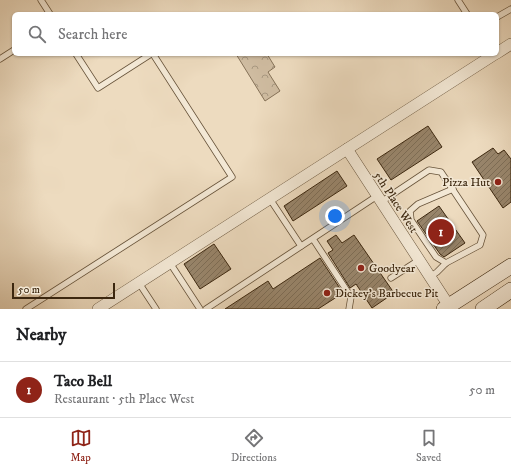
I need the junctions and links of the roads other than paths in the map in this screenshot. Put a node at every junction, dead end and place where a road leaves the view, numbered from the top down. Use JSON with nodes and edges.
{"nodes":[{"id":1,"x":41,"y":0,"type":"edge"},
{"id":2,"x":458,"y":0,"type":"edge"},
{"id":3,"x":511,"y":9,"type":"edge"},
{"id":4,"x":49,"y":12,"type":"edge"},
{"id":5,"x":466,"y":12,"type":"edge"},
{"id":6,"x":499,"y":16,"type":"edge"},
{"id":7,"x":12,"y":51,"type":"edge"},
{"id":8,"x":77,"y":56,"type":"edge"},
{"id":9,"x":149,"y":56,"type":"edge"},
{"id":10,"x":153,"y":56,"type":"edge"},
{"id":11,"x":496,"y":56,"type":"edge"},
{"id":12,"x":0,"y":59,"type":"edge"},
{"id":13,"x":347,"y":149,"type":"junction"},
{"id":14,"x":453,"y":189,"type":"junction"},
{"id":15,"x":270,"y":199,"type":"junction"},
{"id":16,"x":379,"y":199,"type":"junction"},
{"id":17,"x":313,"y":239,"type":"junction"},
{"id":18,"x":302,"y":246,"type":"junction"},
{"id":19,"x":419,"y":260,"type":"junction"},
{"id":20,"x":170,"y":263,"type":"junction"},
{"id":21,"x":446,"y":263,"type":"junction"},
{"id":22,"x":511,"y":266,"type":"edge"},
{"id":23,"x":430,"y":277,"type":"junction"},
{"id":24,"x":391,"y":278,"type":"dead end"},
{"id":25,"x":139,"y":283,"type":"junction"},
{"id":26,"x":511,"y":290,"type":"edge"},
{"id":27,"x":448,"y":308,"type":"edge"},
{"id":28,"x":26,"y":309,"type":"edge"},
{"id":29,"x":98,"y":309,"type":"edge"},
{"id":30,"x":156,"y":309,"type":"edge"},
{"id":31,"x":200,"y":309,"type":"edge"},
{"id":32,"x":206,"y":309,"type":"edge"},
{"id":33,"x":349,"y":309,"type":"edge"},
{"id":34,"x":483,"y":309,"type":"edge"}],
"edges":[{"from":1,"to":4,"type":"lane"},
{"from":2,"to":5,"type":"lane"},
{"from":3,"to":6,"type":"lane"},
{"from":7,"to":12,"type":"lane"},
{"from":8,"to":9,"type":"lane"},
{"from":10,"to":28,"type":"lane"},
{"from":11,"to":13,"type":"street"},
{"from":13,"to":15,"type":"street"},
{"from":13,"to":16,"type":"street","name":"5th Place West"},
{"from":14,"to":16,"type":"lane"},
{"from":14,"to":21,"type":"lane"},
{"from":14,"to":21,"type":"lane"},
{"from":15,"to":18,"type":"lane"},
{"from":15,"to":20,"type":"street"},
{"from":16,"to":17,"type":"lane"},
{"from":16,"to":19,"type":"street","name":"5th Place West"},
{"from":17,"to":18,"type":"lane"},
{"from":17,"to":33,"type":"lane"},
{"from":18,"to":32,"type":"lane"},
{"from":19,"to":23,"type":"street","name":"5th Place West"},
{"from":19,"to":24,"type":"lane"},
{"from":20,"to":25,"type":"street"},
{"from":20,"to":31,"type":"lane"},
{"from":21,"to":23,"type":"lane"},
{"from":22,"to":27,"type":"main road"},
{"from":23,"to":27,"type":"street","name":"5th Place West"},
{"from":25,"to":29,"type":"street"},
{"from":25,"to":30,"type":"lane"},
{"from":26,"to":34,"type":"main road"}]}
